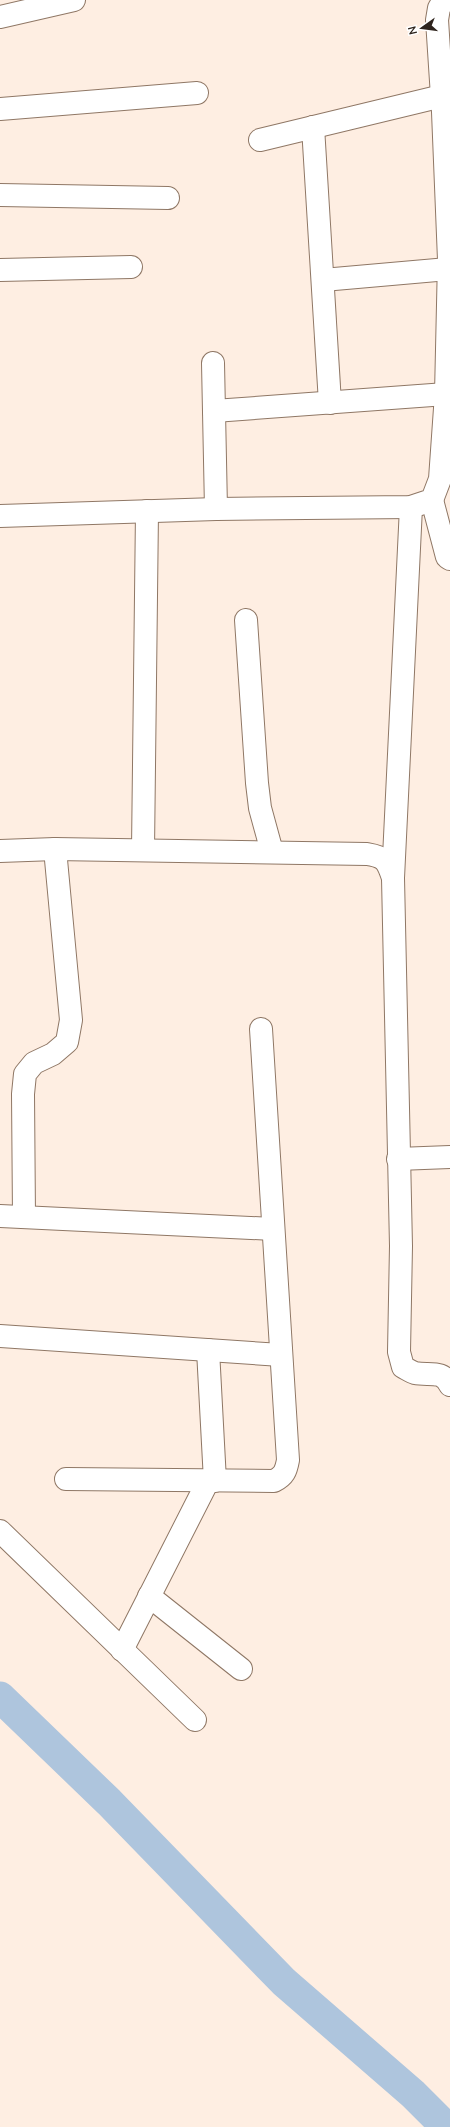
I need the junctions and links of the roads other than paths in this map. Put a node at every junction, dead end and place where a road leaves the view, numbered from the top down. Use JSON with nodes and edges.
{"nodes":[{"id":1,"x":74,"y":0,"type":"edge"},
{"id":2,"x":444,"y":0,"type":"edge"},
{"id":3,"x":0,"y":17,"type":"edge"},
{"id":4,"x":197,"y":93,"type":"dead end"},
{"id":5,"x":442,"y":96,"type":"junction"},
{"id":6,"x":0,"y":109,"type":"edge"},
{"id":7,"x":314,"y":128,"type":"junction"},
{"id":8,"x":260,"y":140,"type":"dead end"},
{"id":9,"x":447,"y":144,"type":"edge"},
{"id":10,"x":0,"y":195,"type":"edge"},
{"id":11,"x":168,"y":198,"type":"dead end"},
{"id":12,"x":449,"y":246,"type":"edge"},
{"id":13,"x":131,"y":267,"type":"dead end"},
{"id":14,"x":448,"y":268,"type":"junction"},
{"id":15,"x":0,"y":270,"type":"edge"},
{"id":16,"x":323,"y":280,"type":"junction"},
{"id":17,"x":213,"y":363,"type":"dead end"},
{"id":18,"x":446,"y":394,"type":"junction"},
{"id":19,"x":330,"y":403,"type":"junction"},
{"id":20,"x":214,"y":411,"type":"junction"},
{"id":21,"x":445,"y":458,"type":"edge"},
{"id":22,"x":432,"y":500,"type":"junction"},
{"id":23,"x":411,"y":507,"type":"junction"},
{"id":24,"x":216,"y":509,"type":"junction"},
{"id":25,"x":147,"y":511,"type":"junction"},
{"id":26,"x":0,"y":516,"type":"edge"},
{"id":27,"x":450,"y":559,"type":"edge"},
{"id":28,"x":246,"y":620,"type":"dead end"},
{"id":29,"x":55,"y":849,"type":"junction"},
{"id":30,"x":143,"y":850,"type":"junction"},
{"id":31,"x":0,"y":851,"type":"edge"},
{"id":32,"x":272,"y":852,"type":"junction"},
{"id":33,"x":393,"y":878,"type":"junction"},
{"id":34,"x":261,"y":1029,"type":"dead end"},
{"id":35,"x":450,"y":1157,"type":"edge"},
{"id":36,"x":398,"y":1159,"type":"junction"},
{"id":37,"x":24,"y":1217,"type":"junction"},
{"id":38,"x":0,"y":1218,"type":"edge"},
{"id":39,"x":273,"y":1229,"type":"junction"},
{"id":40,"x":0,"y":1336,"type":"edge"},
{"id":41,"x":208,"y":1350,"type":"junction"},
{"id":42,"x":281,"y":1354,"type":"junction"},
{"id":43,"x":450,"y":1385,"type":"edge"},
{"id":44,"x":66,"y":1480,"type":"dead end"},
{"id":45,"x":212,"y":1481,"type":"junction"},
{"id":46,"x":0,"y":1531,"type":"edge"},
{"id":47,"x":149,"y":1596,"type":"junction"},
{"id":48,"x":122,"y":1650,"type":"junction"},
{"id":49,"x":241,"y":1669,"type":"dead end"},
{"id":50,"x":196,"y":1720,"type":"dead end"}],
"edges":[{"from":1,"to":3,"type":"street"},
{"from":2,"to":5,"type":"street"},
{"from":4,"to":6,"type":"street"},
{"from":5,"to":7,"type":"street"},
{"from":5,"to":9,"type":"street"},
{"from":7,"to":8,"type":"street"},
{"from":7,"to":16,"type":"street"},
{"from":9,"to":12,"type":"street"},
{"from":10,"to":11,"type":"street"},
{"from":12,"to":14,"type":"street"},
{"from":13,"to":15,"type":"street"},
{"from":14,"to":16,"type":"street"},
{"from":14,"to":18,"type":"street"},
{"from":16,"to":19,"type":"street"},
{"from":17,"to":20,"type":"street"},
{"from":18,"to":19,"type":"street"},
{"from":18,"to":21,"type":"street"},
{"from":19,"to":20,"type":"street"},
{"from":20,"to":24,"type":"street"},
{"from":21,"to":22,"type":"street"},
{"from":22,"to":23,"type":"street"},
{"from":22,"to":27,"type":"street"},
{"from":23,"to":24,"type":"street"},
{"from":23,"to":33,"type":"street"},
{"from":24,"to":25,"type":"street"},
{"from":25,"to":26,"type":"street"},
{"from":25,"to":30,"type":"street"},
{"from":28,"to":32,"type":"street"},
{"from":29,"to":30,"type":"street"},
{"from":29,"to":31,"type":"street"},
{"from":29,"to":37,"type":"street"},
{"from":30,"to":32,"type":"street"},
{"from":32,"to":33,"type":"street"},
{"from":33,"to":36,"type":"street"},
{"from":34,"to":39,"type":"street"},
{"from":35,"to":36,"type":"street"},
{"from":36,"to":43,"type":"street"},
{"from":37,"to":38,"type":"street"},
{"from":37,"to":39,"type":"street"},
{"from":39,"to":42,"type":"street"},
{"from":40,"to":41,"type":"street"},
{"from":41,"to":42,"type":"street"},
{"from":41,"to":45,"type":"street"},
{"from":42,"to":45,"type":"street"},
{"from":44,"to":45,"type":"street"},
{"from":45,"to":47,"type":"street"},
{"from":46,"to":48,"type":"street"},
{"from":47,"to":48,"type":"street"},
{"from":47,"to":49,"type":"street"},
{"from":48,"to":50,"type":"street"}]}
